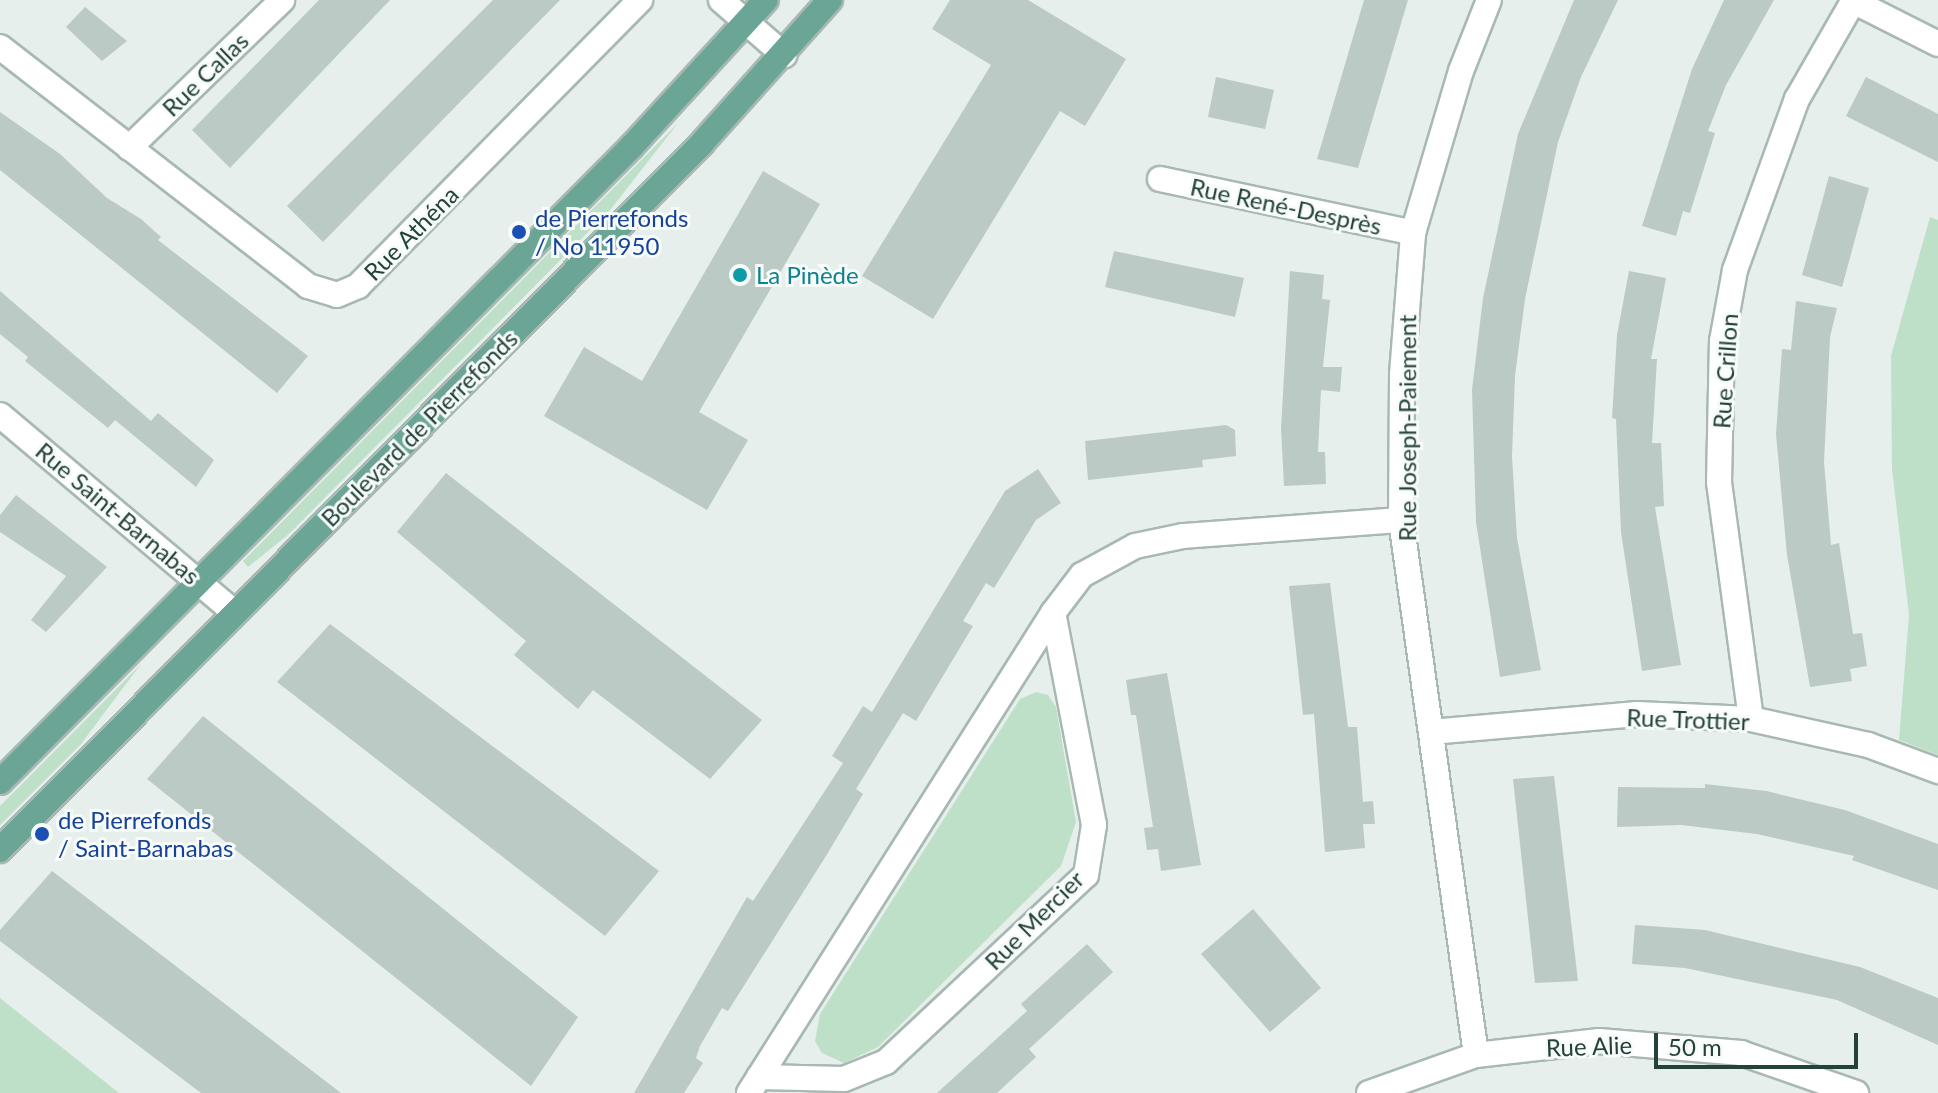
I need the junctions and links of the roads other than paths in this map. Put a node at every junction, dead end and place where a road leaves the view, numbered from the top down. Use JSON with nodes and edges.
{"nodes":[{"id":1,"x":282,"y":0,"type":"edge"},
{"id":2,"x":640,"y":0,"type":"edge"},
{"id":3,"x":721,"y":0,"type":"edge"},
{"id":4,"x":766,"y":0,"type":"edge"},
{"id":5,"x":830,"y":0,"type":"edge"},
{"id":6,"x":1489,"y":0,"type":"edge"},
{"id":7,"x":1854,"y":1,"type":"edge"},
{"id":8,"x":747,"y":22,"type":"junction"},
{"id":9,"x":1938,"y":44,"type":"edge"},
{"id":10,"x":0,"y":47,"type":"edge"},
{"id":11,"x":784,"y":55,"type":"junction"},
{"id":12,"x":129,"y":148,"type":"junction"},
{"id":13,"x":1160,"y":179,"type":"dead end"},
{"id":14,"x":1413,"y":233,"type":"junction"},
{"id":15,"x":0,"y":415,"type":"edge"},
{"id":16,"x":1401,"y":520,"type":"junction"},
{"id":17,"x":199,"y":581,"type":"junction"},
{"id":18,"x":235,"y":613,"type":"junction"},
{"id":19,"x":1053,"y":613,"type":"junction"},
{"id":20,"x":1751,"y":719,"type":"junction"},
{"id":21,"x":1431,"y":732,"type":"junction"},
{"id":22,"x":1938,"y":771,"type":"edge"},
{"id":23,"x":0,"y":782,"type":"edge"},
{"id":24,"x":0,"y":850,"type":"edge"},
{"id":25,"x":1476,"y":1055,"type":"junction"},
{"id":26,"x":754,"y":1085,"type":"edge"},
{"id":27,"x":1369,"y":1093,"type":"edge"},
{"id":28,"x":1856,"y":1093,"type":"edge"}],
"edges":[{"from":1,"to":12,"type":"street","name":"Rue Callas"},
{"from":2,"to":12,"type":"street","name":"Rue Athéna"},
{"from":3,"to":8,"type":"street"},
{"from":4,"to":8,"type":"main road","name":"Boulevard de Pierrefonds"},
{"from":5,"to":11,"type":"main road","name":"Boulevard de Pierrefonds"},
{"from":6,"to":14,"type":"street","name":"Rue Joseph-Paiement"},
{"from":7,"to":9,"type":"street"},
{"from":7,"to":20,"type":"street","name":"Rue Crillon"},
{"from":8,"to":11,"type":"street"},
{"from":8,"to":17,"type":"main road","name":"Boulevard de Pierrefonds"},
{"from":10,"to":12,"type":"street","name":"Rue Athéna"},
{"from":11,"to":18,"type":"main road","name":"Boulevard de Pierrefonds"},
{"from":13,"to":14,"type":"street","name":"Rue René-Desprès"},
{"from":14,"to":16,"type":"street","name":"Rue Joseph-Paiement"},
{"from":15,"to":17,"type":"street","name":"Rue Saint-Barnabas"},
{"from":16,"to":19,"type":"street","name":"Rue Mercier"},
{"from":16,"to":21,"type":"street","name":"Rue Joseph-Paiement"},
{"from":17,"to":18,"type":"street","name":"Rue Saint-Barnabas"},
{"from":17,"to":23,"type":"main road","name":"Boulevard de Pierrefonds"},
{"from":18,"to":24,"type":"main road","name":"Boulevard de Pierrefonds"},
{"from":19,"to":26,"type":"street","name":"Rue Mercier"},
{"from":19,"to":26,"type":"street","name":"Rue Mercier"},
{"from":20,"to":21,"type":"street","name":"Rue Trottier"},
{"from":20,"to":22,"type":"street","name":"Rue Trottier"},
{"from":21,"to":25,"type":"street","name":"Rue Joseph-Paiement"},
{"from":25,"to":27,"type":"street","name":"Rue Alie"},
{"from":25,"to":28,"type":"street","name":"Rue Alie"}]}
